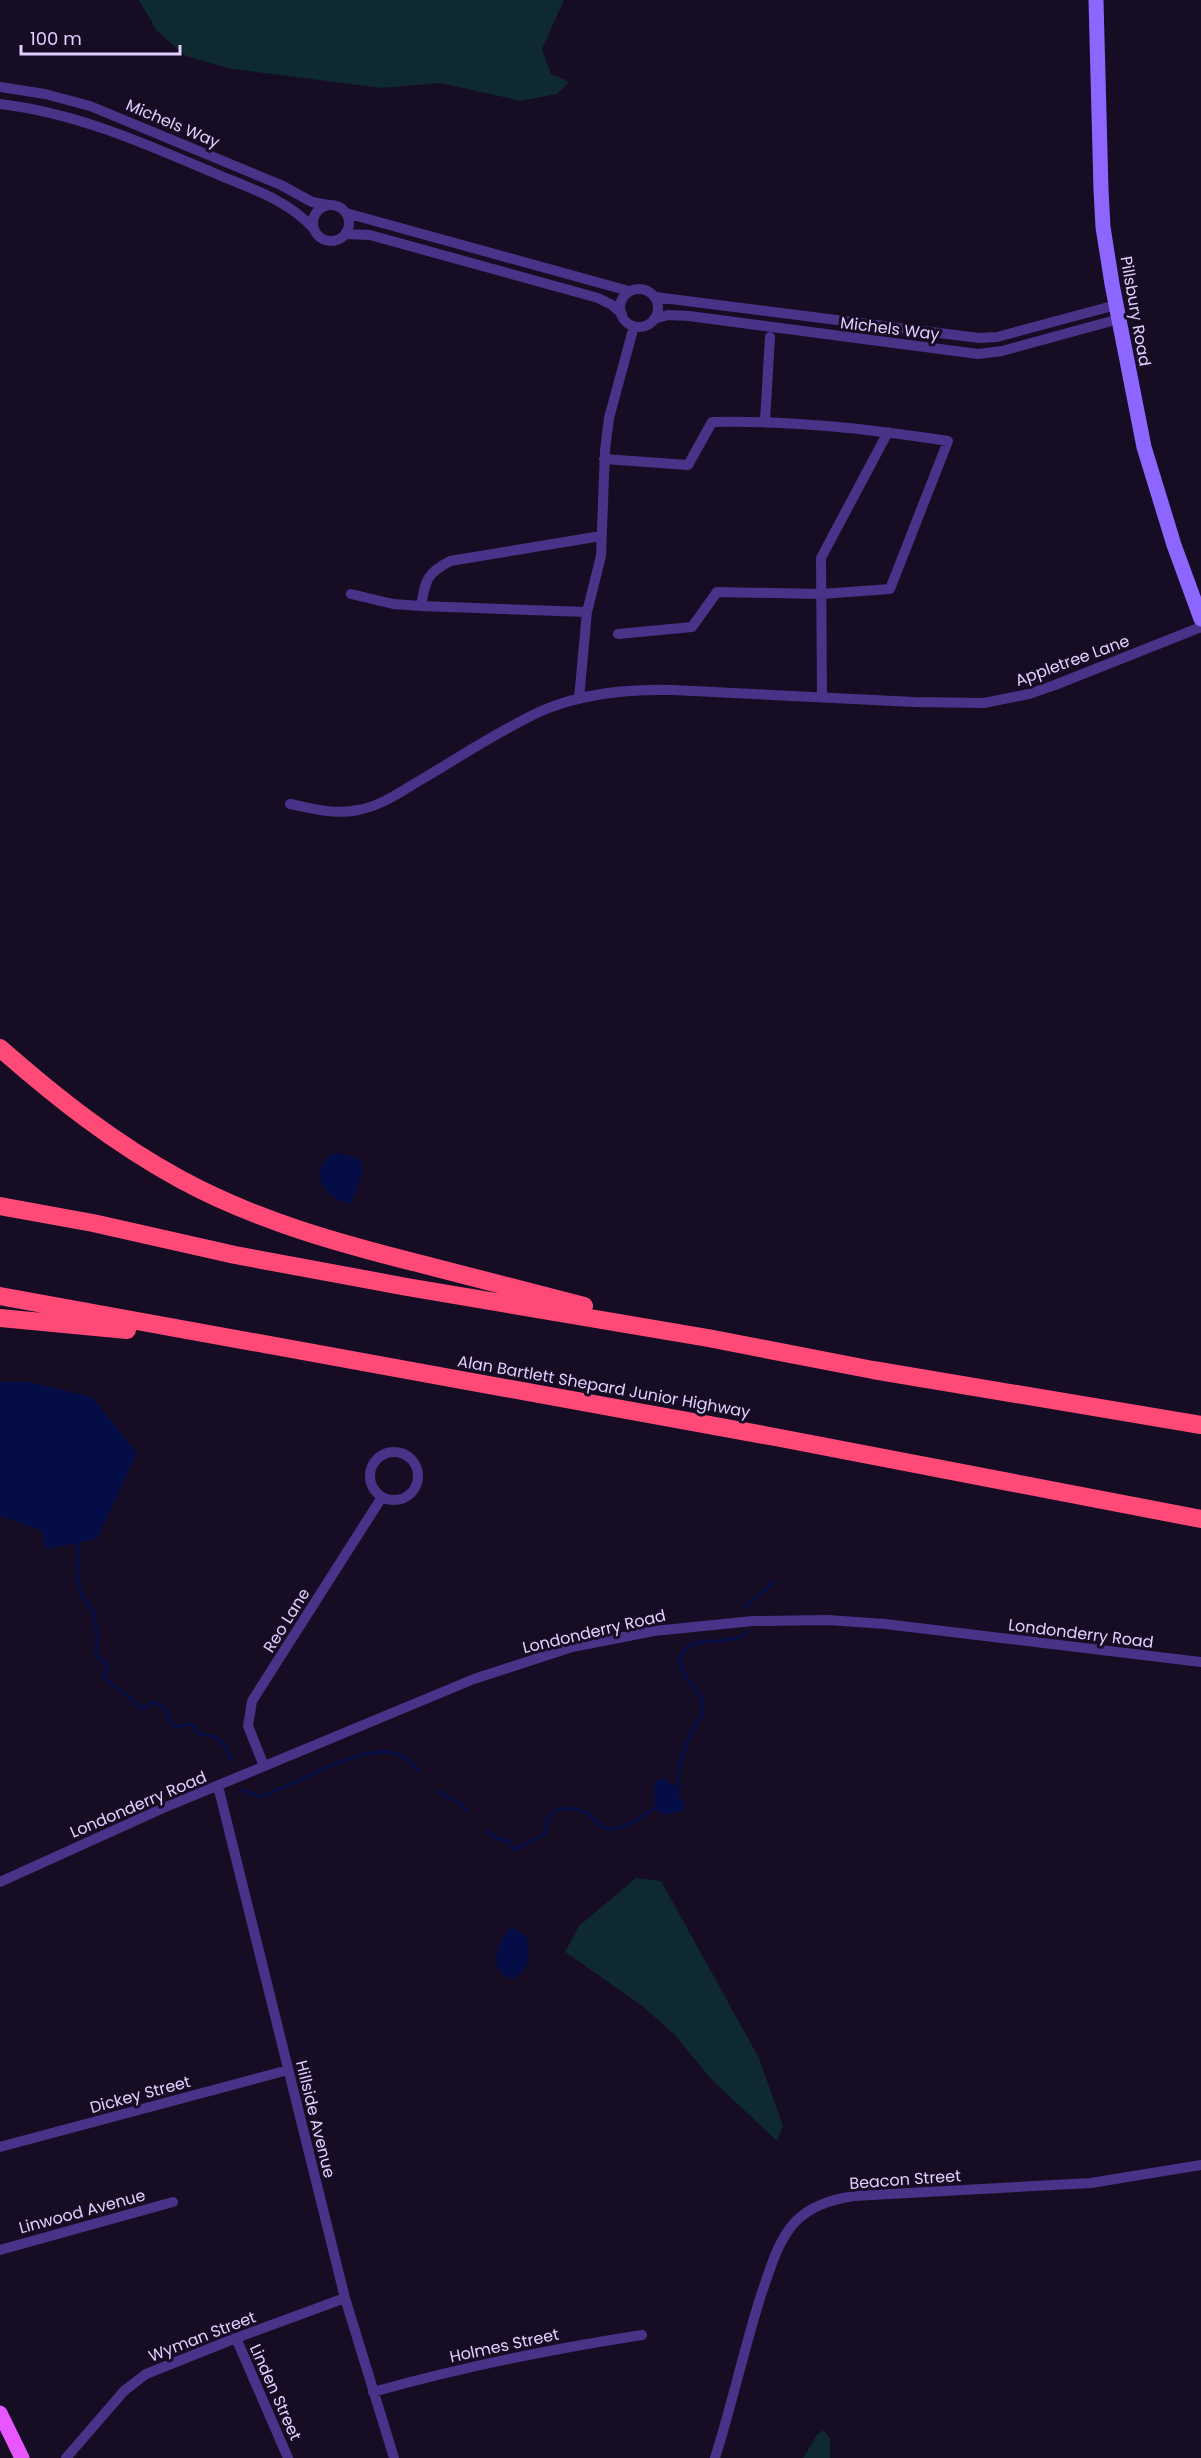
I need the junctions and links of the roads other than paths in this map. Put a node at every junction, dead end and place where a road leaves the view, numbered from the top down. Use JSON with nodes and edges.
{"nodes":[{"id":1,"x":1096,"y":0,"type":"edge"},
{"id":2,"x":0,"y":87,"type":"edge"},
{"id":3,"x":0,"y":104,"type":"edge"},
{"id":4,"x":328,"y":205,"type":"junction"},
{"id":5,"x":346,"y":213,"type":"junction"},
{"id":6,"x":313,"y":228,"type":"junction"},
{"id":7,"x":346,"y":234,"type":"junction"},
{"id":8,"x":629,"y":291,"type":"junction"},
{"id":9,"x":655,"y":297,"type":"junction"},
{"id":10,"x":1117,"y":312,"type":"junction"},
{"id":11,"x":622,"y":314,"type":"junction"},
{"id":12,"x":654,"y":319,"type":"junction"},
{"id":13,"x":634,"y":326,"type":"junction"},
{"id":14,"x":770,"y":337,"type":"dead end"},
{"id":15,"x":765,"y":421,"type":"junction"},
{"id":16,"x":888,"y":432,"type":"junction"},
{"id":17,"x":604,"y":459,"type":"junction"},
{"id":18,"x":602,"y":536,"type":"junction"},
{"id":19,"x":351,"y":594,"type":"dead end"},
{"id":20,"x":821,"y":594,"type":"junction"},
{"id":21,"x":421,"y":606,"type":"junction"},
{"id":22,"x":587,"y":612,"type":"junction"},
{"id":23,"x":1201,"y":619,"type":"edge"},
{"id":24,"x":1201,"y":627,"type":"edge"},
{"id":25,"x":618,"y":634,"type":"dead end"},
{"id":26,"x":579,"y":698,"type":"junction"},
{"id":27,"x":822,"y":698,"type":"junction"},
{"id":28,"x":290,"y":804,"type":"dead end"},
{"id":29,"x":0,"y":1048,"type":"edge"},
{"id":30,"x":0,"y":1206,"type":"edge"},
{"id":31,"x":0,"y":1296,"type":"edge"},
{"id":32,"x":0,"y":1318,"type":"edge"},
{"id":33,"x":708,"y":1338,"type":"junction"},
{"id":34,"x":244,"y":1341,"type":"junction"},
{"id":35,"x":1201,"y":1425,"type":"edge"},
{"id":36,"x":382,"y":1497,"type":"junction"},
{"id":37,"x":1201,"y":1519,"type":"edge"},
{"id":38,"x":1201,"y":1662,"type":"edge"},
{"id":39,"x":264,"y":1766,"type":"junction"},
{"id":40,"x":218,"y":1786,"type":"junction"},
{"id":41,"x":0,"y":1882,"type":"edge"},
{"id":42,"x":288,"y":2070,"type":"junction"},
{"id":43,"x":0,"y":2147,"type":"edge"},
{"id":44,"x":1201,"y":2165,"type":"edge"},
{"id":45,"x":172,"y":2202,"type":"dead end"},
{"id":46,"x":0,"y":2250,"type":"edge"},
{"id":47,"x":345,"y":2298,"type":"junction"},
{"id":48,"x":642,"y":2335,"type":"dead end"},
{"id":49,"x":236,"y":2338,"type":"junction"},
{"id":50,"x":373,"y":2392,"type":"junction"},
{"id":51,"x":0,"y":2414,"type":"edge"},
{"id":52,"x":22,"y":2458,"type":"edge"},
{"id":53,"x":66,"y":2458,"type":"edge"},
{"id":54,"x":288,"y":2458,"type":"edge"},
{"id":55,"x":394,"y":2458,"type":"edge"},
{"id":56,"x":715,"y":2458,"type":"edge"}],
"edges":[{"from":1,"to":10,"type":"street","name":"Pillsbury Road"},
{"from":2,"to":4,"type":"street","name":"Michels Way"},
{"from":3,"to":6,"type":"street","name":"Michels Way"},
{"from":4,"to":5,"type":"street"},
{"from":4,"to":6,"type":"street"},
{"from":5,"to":7,"type":"street"},
{"from":5,"to":8,"type":"street"},
{"from":6,"to":7,"type":"street"},
{"from":7,"to":11,"type":"street"},
{"from":8,"to":9,"type":"street"},
{"from":8,"to":11,"type":"street"},
{"from":9,"to":10,"type":"street","name":"Michels Way"},
{"from":9,"to":12,"type":"street"},
{"from":10,"to":12,"type":"street","name":"Michels Way"},
{"from":10,"to":23,"type":"street","name":"Pillsbury Road"},
{"from":11,"to":13,"type":"street"},
{"from":12,"to":13,"type":"street"},
{"from":13,"to":17,"type":"street"},
{"from":14,"to":15,"type":"street"},
{"from":15,"to":16,"type":"street"},
{"from":15,"to":17,"type":"street"},
{"from":16,"to":20,"type":"street"},
{"from":16,"to":20,"type":"street"},
{"from":17,"to":18,"type":"street"},
{"from":18,"to":21,"type":"street"},
{"from":18,"to":22,"type":"street"},
{"from":19,"to":21,"type":"street"},
{"from":20,"to":25,"type":"street"},
{"from":20,"to":27,"type":"street"},
{"from":21,"to":22,"type":"street"},
{"from":22,"to":26,"type":"street"},
{"from":24,"to":27,"type":"street","name":"Appletree Lane"},
{"from":26,"to":27,"type":"street","name":"Appletree Lane"},
{"from":26,"to":28,"type":"street","name":"Appletree Lane"},
{"from":29,"to":33,"type":"highway"},
{"from":30,"to":33,"type":"highway"},
{"from":31,"to":34,"type":"highway","name":"Alan Bartlett Shepard Junior Highway"},
{"from":32,"to":34,"type":"highway"},
{"from":33,"to":35,"type":"highway"},
{"from":34,"to":37,"type":"highway","name":"Alan Bartlett Shepard Junior Highway"},
{"from":36,"to":36,"type":"street"},
{"from":36,"to":39,"type":"street","name":"Reo Lane"},
{"from":38,"to":39,"type":"street","name":"Londonderry Road"},
{"from":39,"to":40,"type":"street","name":"Londonderry Road"},
{"from":40,"to":41,"type":"street","name":"Londonderry Road"},
{"from":40,"to":42,"type":"street","name":"Hillside Avenue"},
{"from":42,"to":43,"type":"street","name":"Dickey Street"},
{"from":42,"to":47,"type":"street","name":"Hillside Avenue"},
{"from":44,"to":56,"type":"street","name":"Beacon Street"},
{"from":45,"to":46,"type":"street","name":"Linwood Avenue"},
{"from":47,"to":49,"type":"street","name":"Wyman Street"},
{"from":47,"to":50,"type":"street","name":"Hillside Avenue"},
{"from":48,"to":50,"type":"street","name":"Holmes Street"},
{"from":49,"to":53,"type":"street","name":"Wyman Street"},
{"from":49,"to":54,"type":"street","name":"Linden Street"},
{"from":50,"to":55,"type":"street","name":"Hillside Avenue"},
{"from":51,"to":52,"type":"main road"}]}
